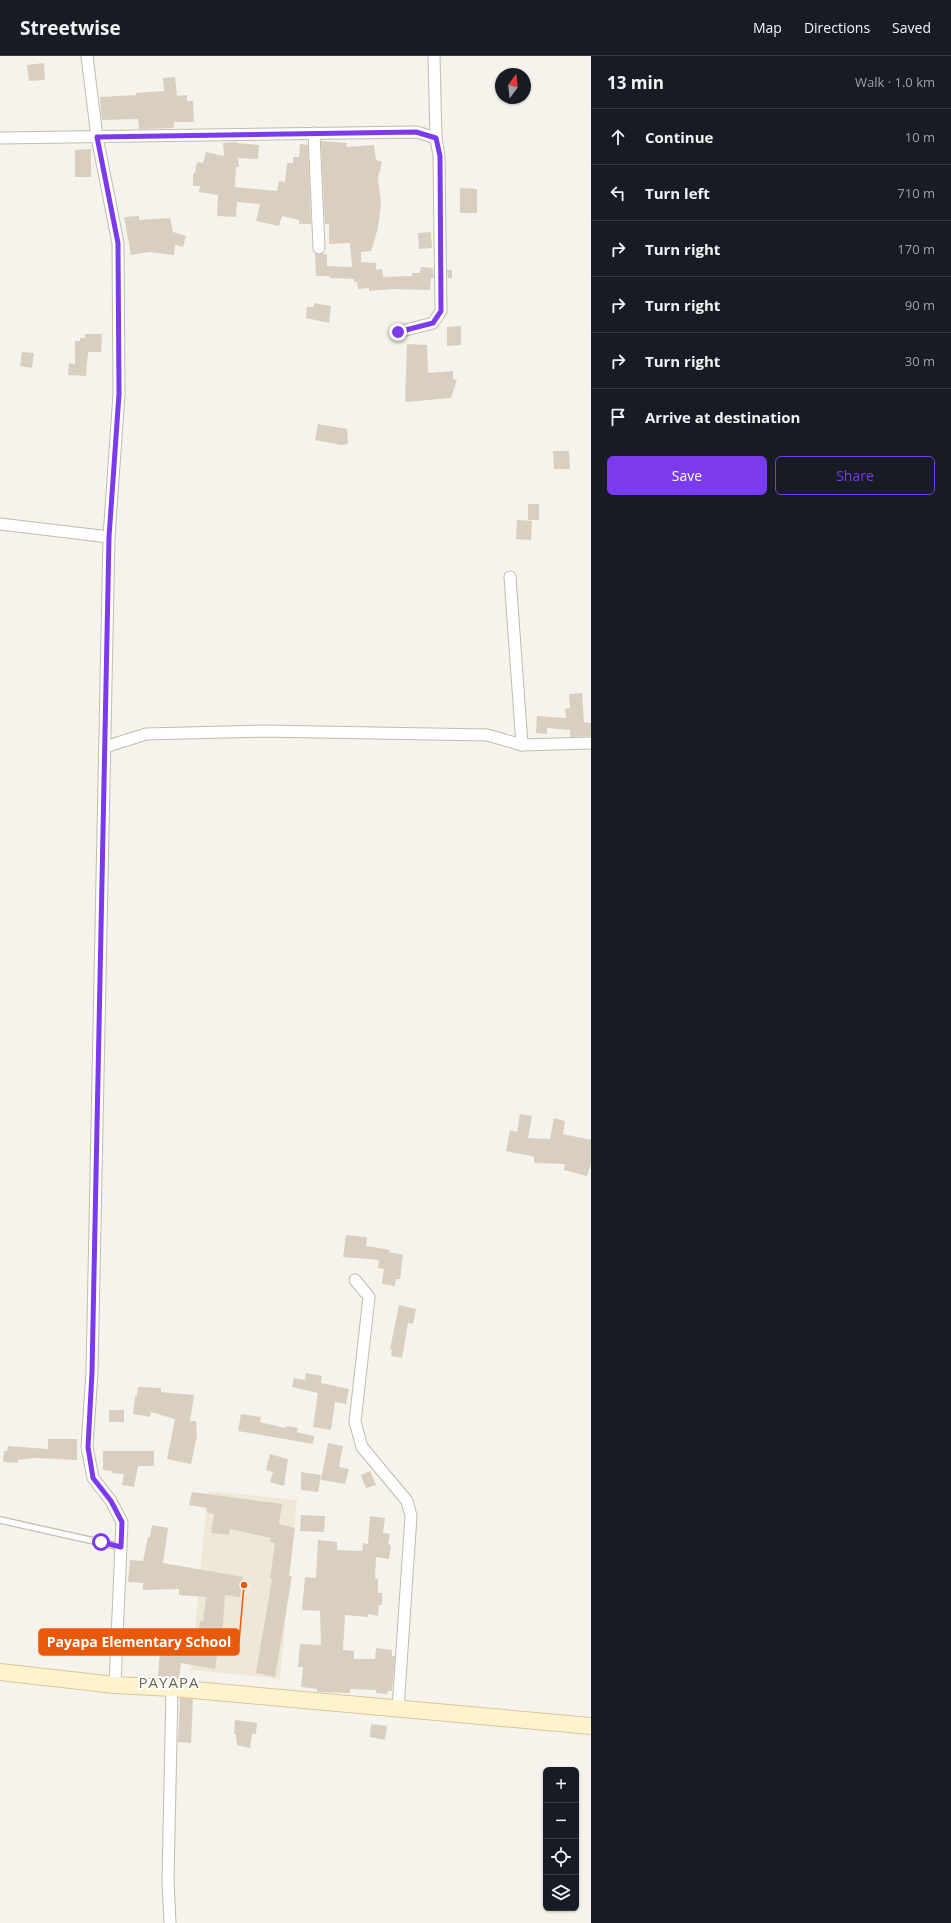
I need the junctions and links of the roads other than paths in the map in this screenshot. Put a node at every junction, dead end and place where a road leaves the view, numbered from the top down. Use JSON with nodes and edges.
{"nodes":[{"id":1,"x":87,"y":56,"type":"edge"},
{"id":2,"x":434,"y":56,"type":"edge"},
{"id":3,"x":314,"y":133,"type":"junction"},
{"id":4,"x":97,"y":137,"type":"junction"},
{"id":5,"x":0,"y":138,"type":"edge"},
{"id":6,"x":436,"y":138,"type":"junction"},
{"id":7,"x":319,"y":248,"type":"dead end"},
{"id":8,"x":398,"y":332,"type":"dead end"},
{"id":9,"x":0,"y":524,"type":"edge"},
{"id":10,"x":109,"y":537,"type":"junction"},
{"id":11,"x":510,"y":577,"type":"dead end"},
{"id":12,"x":591,"y":743,"type":"edge"},
{"id":13,"x":522,"y":745,"type":"junction"},
{"id":14,"x":105,"y":746,"type":"junction"},
{"id":15,"x":355,"y":1280,"type":"dead end"},
{"id":16,"x":0,"y":1520,"type":"edge"},
{"id":17,"x":121,"y":1547,"type":"junction"},
{"id":18,"x":0,"y":1672,"type":"edge"},
{"id":19,"x":115,"y":1685,"type":"junction"},
{"id":20,"x":172,"y":1688,"type":"junction"},
{"id":21,"x":398,"y":1709,"type":"junction"},
{"id":22,"x":591,"y":1726,"type":"edge"},
{"id":23,"x":170,"y":1923,"type":"edge"}],
"edges":[{"from":1,"to":4,"type":"street"},
{"from":2,"to":6,"type":"street"},
{"from":3,"to":4,"type":"street"},
{"from":3,"to":6,"type":"street"},
{"from":3,"to":7,"type":"street"},
{"from":4,"to":5,"type":"street"},
{"from":4,"to":10,"type":"street"},
{"from":6,"to":8,"type":"street"},
{"from":9,"to":10,"type":"street"},
{"from":10,"to":14,"type":"street"},
{"from":11,"to":13,"type":"street"},
{"from":12,"to":13,"type":"street"},
{"from":13,"to":14,"type":"street"},
{"from":14,"to":17,"type":"street"},
{"from":15,"to":21,"type":"street"},
{"from":16,"to":17,"type":"lane"},
{"from":17,"to":19,"type":"street"},
{"from":18,"to":19,"type":"main road"},
{"from":19,"to":20,"type":"main road"},
{"from":20,"to":21,"type":"main road"},
{"from":20,"to":23,"type":"street"},
{"from":21,"to":22,"type":"main road"}]}
